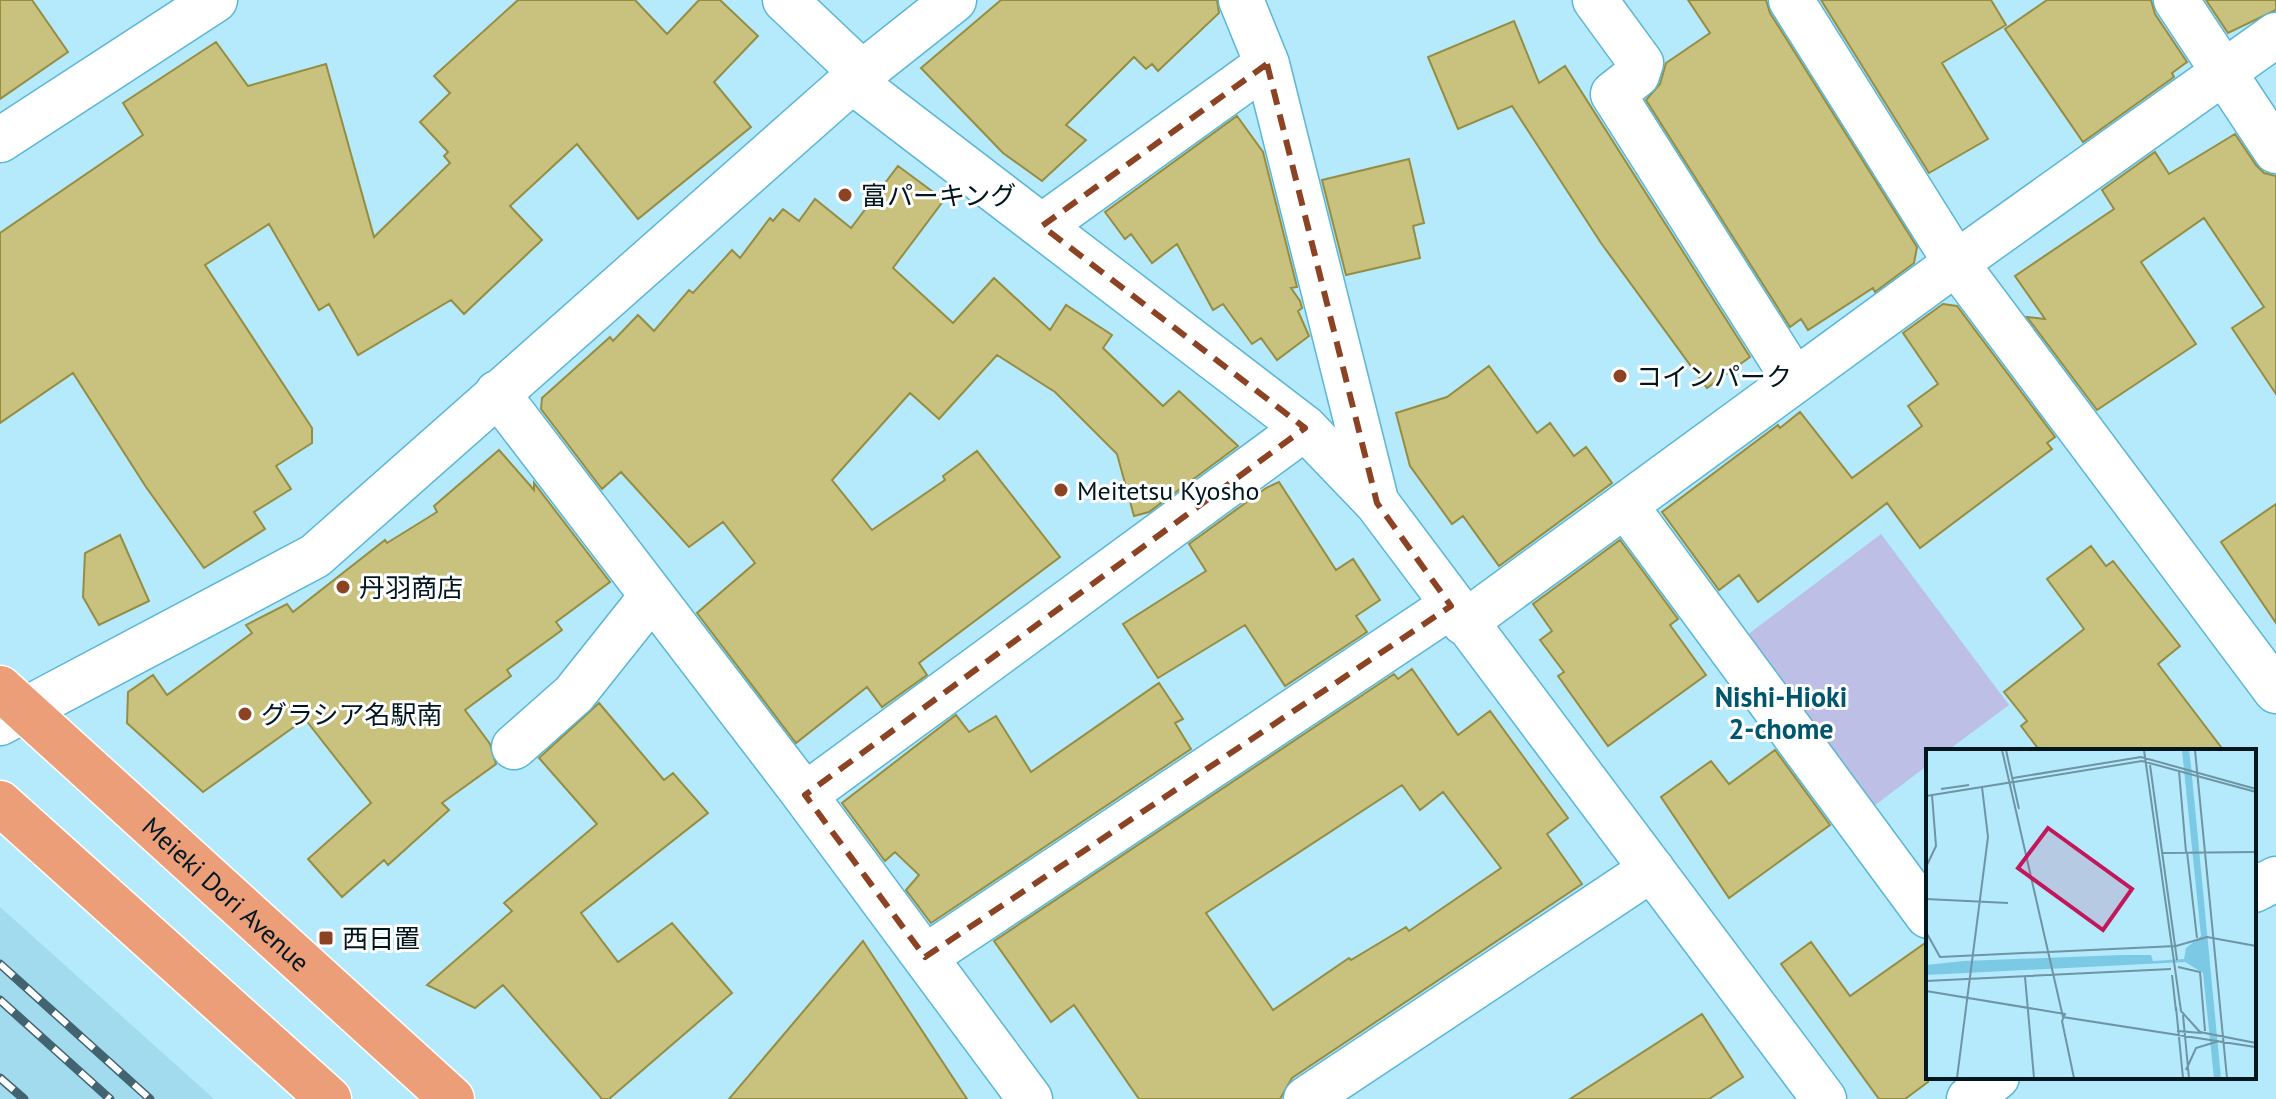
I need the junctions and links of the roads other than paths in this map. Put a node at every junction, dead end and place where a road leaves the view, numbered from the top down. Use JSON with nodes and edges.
{"nodes":[{"id":1,"x":215,"y":0,"type":"edge"},
{"id":2,"x":785,"y":0,"type":"edge"},
{"id":3,"x":954,"y":0,"type":"edge"},
{"id":4,"x":1241,"y":0,"type":"edge"},
{"id":5,"x":1595,"y":0,"type":"edge"},
{"id":6,"x":1791,"y":0,"type":"edge"},
{"id":7,"x":2176,"y":0,"type":"edge"},
{"id":8,"x":2276,"y":35,"type":"edge"},
{"id":9,"x":1267,"y":64,"type":"junction"},
{"id":10,"x":2226,"y":72,"type":"junction"},
{"id":11,"x":857,"y":77,"type":"junction"},
{"id":12,"x":0,"y":140,"type":"edge"},
{"id":13,"x":2276,"y":151,"type":"edge"},
{"id":14,"x":1042,"y":226,"type":"junction"},
{"id":15,"x":1956,"y":263,"type":"junction"},
{"id":16,"x":1795,"y":381,"type":"junction"},
{"id":17,"x":497,"y":393,"type":"junction"},
{"id":18,"x":1305,"y":428,"type":"junction"},
{"id":19,"x":1377,"y":503,"type":"junction"},
{"id":20,"x":1625,"y":505,"type":"junction"},
{"id":21,"x":652,"y":596,"type":"junction"},
{"id":22,"x":1457,"y":614,"type":"junction"},
{"id":23,"x":2276,"y":691,"type":"edge"},
{"id":24,"x":8,"y":707,"type":"edge"},
{"id":25,"x":514,"y":747,"type":"dead end"},
{"id":26,"x":805,"y":795,"type":"junction"},
{"id":27,"x":0,"y":803,"type":"edge"},
{"id":28,"x":1652,"y":869,"type":"junction"},
{"id":29,"x":2276,"y":879,"type":"edge"},
{"id":30,"x":2256,"y":889,"type":"edge"},
{"id":31,"x":1926,"y":913,"type":"edge"},
{"id":32,"x":925,"y":957,"type":"junction"},
{"id":33,"x":1994,"y":1079,"type":"edge"},
{"id":34,"x":329,"y":1099,"type":"edge"},
{"id":35,"x":452,"y":1099,"type":"edge"},
{"id":36,"x":1030,"y":1099,"type":"edge"},
{"id":37,"x":1306,"y":1099,"type":"edge"},
{"id":38,"x":1824,"y":1099,"type":"edge"},
{"id":39,"x":1969,"y":1099,"type":"edge"}],
"edges":[{"from":1,"to":12,"type":"street"},
{"from":2,"to":11,"type":"street"},
{"from":3,"to":11,"type":"street"},
{"from":4,"to":9,"type":"street"},
{"from":5,"to":16,"type":"street"},
{"from":6,"to":15,"type":"street"},
{"from":7,"to":10,"type":"street"},
{"from":8,"to":10,"type":"street"},
{"from":9,"to":14,"type":"street"},
{"from":9,"to":19,"type":"street"},
{"from":10,"to":13,"type":"street"},
{"from":10,"to":15,"type":"street"},
{"from":11,"to":14,"type":"street"},
{"from":11,"to":17,"type":"street"},
{"from":14,"to":18,"type":"street"},
{"from":15,"to":16,"type":"street"},
{"from":15,"to":23,"type":"street"},
{"from":16,"to":20,"type":"street"},
{"from":17,"to":21,"type":"street"},
{"from":17,"to":24,"type":"street"},
{"from":18,"to":19,"type":"street"},
{"from":18,"to":26,"type":"street"},
{"from":19,"to":22,"type":"street"},
{"from":20,"to":22,"type":"street"},
{"from":20,"to":31,"type":"street"},
{"from":21,"to":25,"type":"street"},
{"from":21,"to":26,"type":"street"},
{"from":22,"to":28,"type":"street"},
{"from":22,"to":32,"type":"street"},
{"from":24,"to":35,"type":"main road","name":"Meieki Dori Avenue"},
{"from":26,"to":32,"type":"street"},
{"from":27,"to":34,"type":"main road"},
{"from":28,"to":37,"type":"street"},
{"from":28,"to":38,"type":"street"},
{"from":29,"to":30,"type":"street"},
{"from":32,"to":36,"type":"street"},
{"from":33,"to":39,"type":"street"}]}
